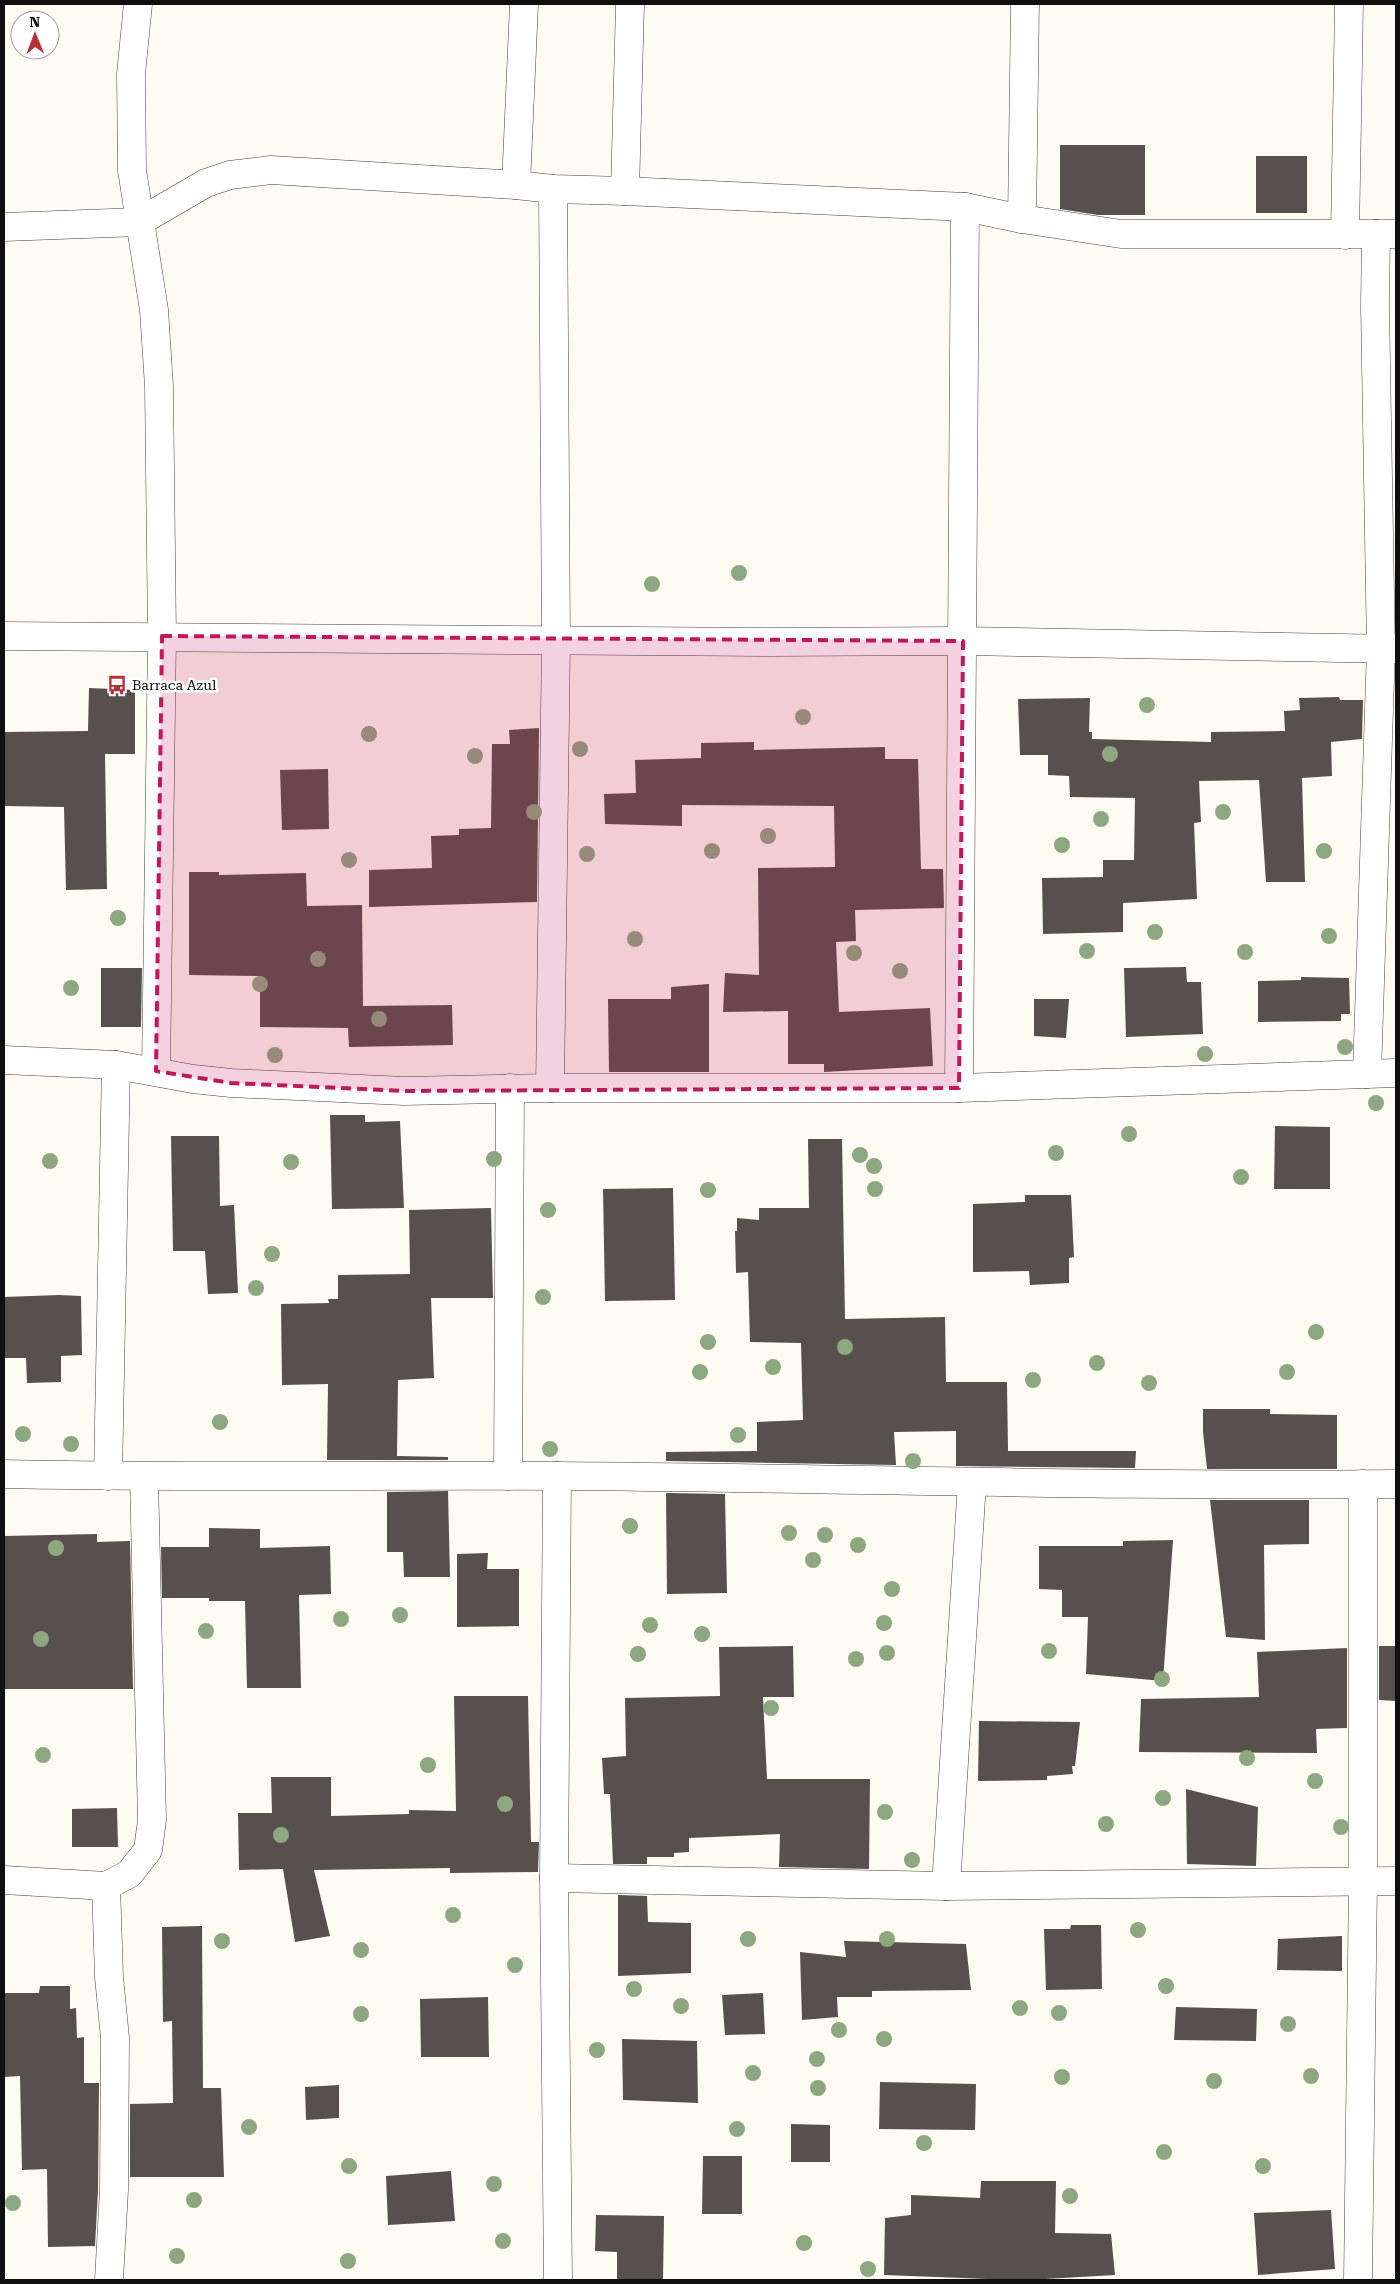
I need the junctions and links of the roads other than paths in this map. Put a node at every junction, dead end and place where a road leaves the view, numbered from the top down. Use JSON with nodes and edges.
{"nodes":[{"id":1,"x":138,"y":4,"type":"edge"},
{"id":2,"x":524,"y":4,"type":"edge"},
{"id":3,"x":630,"y":4,"type":"edge"},
{"id":4,"x":1025,"y":4,"type":"edge"},
{"id":5,"x":1349,"y":4,"type":"edge"},
{"id":6,"x":516,"y":185,"type":"junction"},
{"id":7,"x":553,"y":189,"type":"junction"},
{"id":8,"x":625,"y":191,"type":"junction"},
{"id":9,"x":966,"y":207,"type":"junction"},
{"id":10,"x":1022,"y":219,"type":"junction"},
{"id":11,"x":139,"y":222,"type":"junction"},
{"id":12,"x":4,"y":227,"type":"edge"},
{"id":13,"x":1386,"y":234,"type":"edge"},
{"id":14,"x":1345,"y":235,"type":"junction"},
{"id":15,"x":4,"y":636,"type":"edge"},
{"id":16,"x":162,"y":636,"type":"junction"},
{"id":17,"x":556,"y":640,"type":"junction"},
{"id":18,"x":963,"y":641,"type":"junction"},
{"id":19,"x":1389,"y":649,"type":"edge"},
{"id":20,"x":4,"y":1060,"type":"edge"},
{"id":21,"x":116,"y":1065,"type":"junction"},
{"id":22,"x":156,"y":1071,"type":"junction"},
{"id":23,"x":1396,"y":1073,"type":"edge"},
{"id":24,"x":1367,"y":1074,"type":"junction"},
{"id":25,"x":510,"y":1088,"type":"junction"},
{"id":26,"x":550,"y":1088,"type":"junction"},
{"id":27,"x":959,"y":1088,"type":"junction"},
{"id":28,"x":4,"y":1474,"type":"edge"},
{"id":29,"x":108,"y":1476,"type":"junction"},
{"id":30,"x":508,"y":1476,"type":"junction"},
{"id":31,"x":557,"y":1476,"type":"junction"},
{"id":32,"x":144,"y":1477,"type":"junction"},
{"id":33,"x":972,"y":1483,"type":"junction"},
{"id":34,"x":1363,"y":1484,"type":"junction"},
{"id":35,"x":1396,"y":1484,"type":"edge"},
{"id":36,"x":554,"y":1878,"type":"junction"},
{"id":37,"x":4,"y":1880,"type":"edge"},
{"id":38,"x":1363,"y":1881,"type":"junction"},
{"id":39,"x":1396,"y":1881,"type":"edge"},
{"id":40,"x":106,"y":1886,"type":"junction"},
{"id":41,"x":946,"y":1886,"type":"junction"},
{"id":42,"x":108,"y":2280,"type":"edge"},
{"id":43,"x":558,"y":2280,"type":"edge"},
{"id":44,"x":1358,"y":2280,"type":"edge"}],
"edges":[{"from":1,"to":11,"type":"street"},
{"from":2,"to":6,"type":"street"},
{"from":3,"to":8,"type":"street"},
{"from":4,"to":10,"type":"street"},
{"from":5,"to":14,"type":"street"},
{"from":6,"to":7,"type":"street"},
{"from":6,"to":11,"type":"street"},
{"from":7,"to":8,"type":"street"},
{"from":7,"to":17,"type":"street"},
{"from":8,"to":9,"type":"street"},
{"from":9,"to":10,"type":"street"},
{"from":9,"to":18,"type":"street"},
{"from":10,"to":14,"type":"street"},
{"from":11,"to":12,"type":"street"},
{"from":11,"to":16,"type":"street"},
{"from":13,"to":14,"type":"street"},
{"from":13,"to":19,"type":"street"},
{"from":15,"to":16,"type":"street"},
{"from":16,"to":17,"type":"street"},
{"from":16,"to":22,"type":"street"},
{"from":17,"to":18,"type":"street"},
{"from":17,"to":26,"type":"street"},
{"from":18,"to":19,"type":"street"},
{"from":18,"to":27,"type":"street"},
{"from":19,"to":24,"type":"street"},
{"from":20,"to":21,"type":"street"},
{"from":21,"to":22,"type":"street"},
{"from":21,"to":29,"type":"street"},
{"from":22,"to":25,"type":"street"},
{"from":23,"to":24,"type":"street"},
{"from":24,"to":27,"type":"street"},
{"from":25,"to":26,"type":"street"},
{"from":25,"to":30,"type":"street"},
{"from":26,"to":27,"type":"street"},
{"from":28,"to":29,"type":"street"},
{"from":29,"to":32,"type":"street"},
{"from":30,"to":31,"type":"street"},
{"from":30,"to":32,"type":"street"},
{"from":31,"to":33,"type":"street"},
{"from":31,"to":36,"type":"street"},
{"from":32,"to":40,"type":"street"},
{"from":33,"to":34,"type":"street"},
{"from":33,"to":41,"type":"street"},
{"from":34,"to":35,"type":"street"},
{"from":34,"to":38,"type":"street"},
{"from":36,"to":41,"type":"street"},
{"from":36,"to":43,"type":"street"},
{"from":37,"to":40,"type":"street"},
{"from":38,"to":39,"type":"street"},
{"from":38,"to":41,"type":"street"},
{"from":38,"to":44,"type":"street"},
{"from":40,"to":42,"type":"street"}]}
